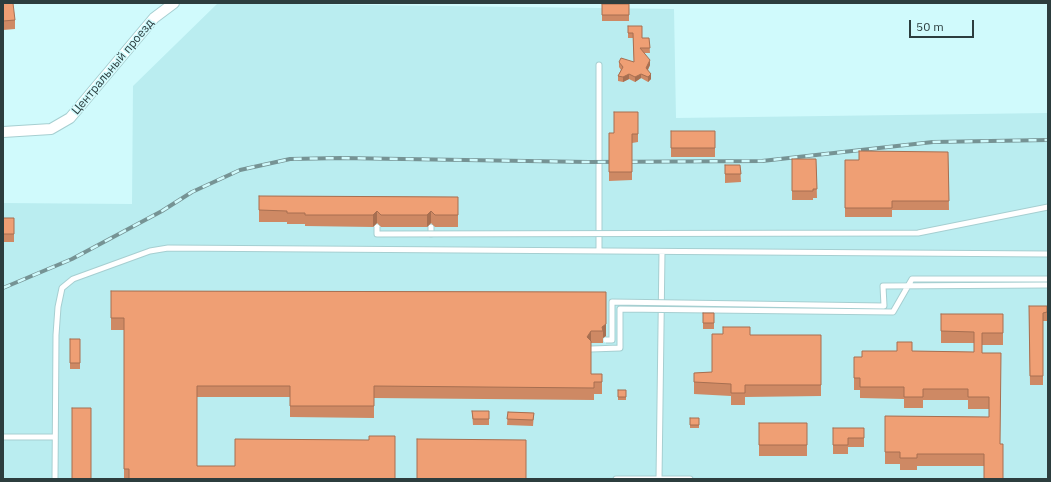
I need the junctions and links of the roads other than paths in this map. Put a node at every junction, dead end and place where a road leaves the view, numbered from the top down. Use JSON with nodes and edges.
{"nodes":[{"id":1,"x":174,"y":3,"type":"edge"},
{"id":2,"x":599,"y":65,"type":"dead end"},
{"id":3,"x":3,"y":132,"type":"edge"},
{"id":4,"x":1048,"y":207,"type":"edge"},
{"id":5,"x":377,"y":227,"type":"dead end"},
{"id":6,"x":431,"y":227,"type":"dead end"},
{"id":7,"x":431,"y":234,"type":"junction"},
{"id":8,"x":599,"y":251,"type":"junction"},
{"id":9,"x":662,"y":252,"type":"junction"},
{"id":10,"x":1048,"y":254,"type":"edge"},
{"id":11,"x":1048,"y":279,"type":"edge"},
{"id":12,"x":1048,"y":285,"type":"edge"},
{"id":13,"x":606,"y":340,"type":"dead end"},
{"id":14,"x":591,"y":349,"type":"edge"},
{"id":15,"x":3,"y":437,"type":"edge"},
{"id":16,"x":55,"y":437,"type":"junction"},
{"id":17,"x":55,"y":479,"type":"edge"},
{"id":18,"x":616,"y":479,"type":"edge"},
{"id":19,"x":659,"y":479,"type":"edge"},
{"id":20,"x":690,"y":479,"type":"edge"}],
"edges":[{"from":1,"to":3,"type":"street","name":"Центральный проезд"},
{"from":2,"to":8,"type":"lane"},
{"from":4,"to":7,"type":"lane","bridge":true},
{"from":5,"to":7,"type":"lane","bridge":true},
{"from":6,"to":7,"type":"lane"},
{"from":8,"to":9,"type":"lane"},
{"from":8,"to":16,"type":"lane"},
{"from":9,"to":10,"type":"lane"},
{"from":9,"to":19,"type":"lane"},
{"from":11,"to":14,"type":"lane","bridge":true},
{"from":12,"to":13,"type":"lane","bridge":true},
{"from":15,"to":16,"type":"lane"},
{"from":16,"to":17,"type":"lane"},
{"from":18,"to":19,"type":"lane"},
{"from":19,"to":20,"type":"lane"}]}
